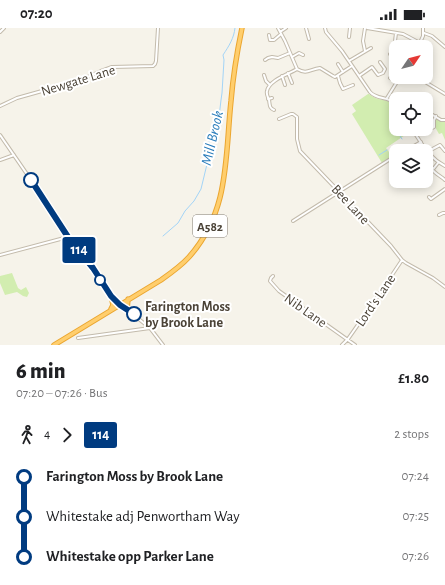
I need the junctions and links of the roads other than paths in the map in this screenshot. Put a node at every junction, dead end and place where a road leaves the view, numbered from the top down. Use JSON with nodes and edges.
{"nodes":[{"id":1,"x":4,"y":28,"type":"edge"},
{"id":2,"x":158,"y":28,"type":"edge"},
{"id":3,"x":278,"y":28,"type":"edge"},
{"id":4,"x":286,"y":28,"type":"edge"},
{"id":5,"x":306,"y":28,"type":"edge"},
{"id":6,"x":325,"y":28,"type":"edge"},
{"id":7,"x":350,"y":28,"type":"edge"},
{"id":8,"x":366,"y":28,"type":"edge"},
{"id":9,"x":423,"y":28,"type":"edge"},
{"id":10,"x":242,"y":29,"type":"edge"},
{"id":11,"x":376,"y":29,"type":"edge"},
{"id":12,"x":0,"y":32,"type":"edge"},
{"id":13,"x":281,"y":33,"type":"junction"},
{"id":14,"x":396,"y":33,"type":"junction"},
{"id":15,"x":424,"y":33,"type":"junction"},
{"id":16,"x":269,"y":35,"type":"dead end"},
{"id":17,"x":349,"y":37,"type":"dead end"},
{"id":18,"x":309,"y":39,"type":"dead end"},
{"id":19,"x":395,"y":40,"type":"edge"},
{"id":20,"x":414,"y":40,"type":"edge"},
{"id":21,"x":422,"y":40,"type":"edge"},
{"id":22,"x":445,"y":47,"type":"edge"},
{"id":23,"x":371,"y":48,"type":"dead end"},
{"id":24,"x":365,"y":52,"type":"junction"},
{"id":25,"x":290,"y":53,"type":"junction"},
{"id":26,"x":303,"y":55,"type":"dead end"},
{"id":27,"x":292,"y":57,"type":"junction"},
{"id":28,"x":265,"y":60,"type":"dead end"},
{"id":29,"x":349,"y":62,"type":"junction"},
{"id":30,"x":380,"y":62,"type":"dead end"},
{"id":31,"x":338,"y":64,"type":"dead end"},
{"id":32,"x":352,"y":66,"type":"junction"},
{"id":33,"x":297,"y":69,"type":"junction"},
{"id":34,"x":343,"y":72,"type":"junction"},
{"id":35,"x":288,"y":73,"type":"junction"},
{"id":36,"x":264,"y":75,"type":"dead end"},
{"id":37,"x":282,"y":76,"type":"junction"},
{"id":38,"x":338,"y":76,"type":"junction"},
{"id":39,"x":359,"y":76,"type":"junction"},
{"id":40,"x":292,"y":83,"type":"dead end"},
{"id":41,"x":396,"y":84,"type":"edge"},
{"id":42,"x":429,"y":84,"type":"edge"},
{"id":43,"x":270,"y":85,"type":"junction"},
{"id":44,"x":285,"y":85,"type":"dead end"},
{"id":45,"x":353,"y":85,"type":"dead end"},
{"id":46,"x":445,"y":94,"type":"edge"},
{"id":47,"x":272,"y":98,"type":"dead end"},
{"id":48,"x":268,"y":99,"type":"junction"},
{"id":49,"x":387,"y":99,"type":"joint"},
{"id":50,"x":0,"y":106,"type":"edge"},
{"id":51,"x":274,"y":110,"type":"dead end"},
{"id":52,"x":433,"y":114,"type":"edge"},
{"id":53,"x":436,"y":116,"type":"junction"},
{"id":54,"x":279,"y":119,"type":"dead end"},
{"id":55,"x":445,"y":120,"type":"edge"},
{"id":56,"x":433,"y":128,"type":"edge"},
{"id":57,"x":0,"y":135,"type":"edge"},
{"id":58,"x":416,"y":136,"type":"edge"},
{"id":59,"x":420,"y":142,"type":"joint"},
{"id":60,"x":417,"y":144,"type":"edge"},
{"id":61,"x":433,"y":148,"type":"edge"},
{"id":62,"x":445,"y":151,"type":"edge"},
{"id":63,"x":14,"y":155,"type":"junction"},
{"id":64,"x":433,"y":159,"type":"edge"},
{"id":65,"x":0,"y":160,"type":"edge"},
{"id":66,"x":389,"y":160,"type":"edge"},
{"id":67,"x":438,"y":163,"type":"junction"},
{"id":68,"x":445,"y":166,"type":"edge"},
{"id":69,"x":433,"y":168,"type":"edge"},
{"id":70,"x":433,"y":172,"type":"edge"},
{"id":71,"x":445,"y":180,"type":"edge"},
{"id":72,"x":445,"y":189,"type":"edge"},
{"id":73,"x":339,"y":192,"type":"junction"},
{"id":74,"x":430,"y":199,"type":"dead end"},
{"id":75,"x":445,"y":213,"type":"edge"},
{"id":76,"x":439,"y":215,"type":"dead end"},
{"id":77,"x":293,"y":221,"type":"dead end"},
{"id":78,"x":68,"y":237,"type":"junction"},
{"id":79,"x":0,"y":255,"type":"edge"},
{"id":80,"x":402,"y":260,"type":"junction"},
{"id":81,"x":273,"y":276,"type":"dead end"},
{"id":82,"x":445,"y":287,"type":"edge"},
{"id":83,"x":111,"y":296,"type":"junction"},
{"id":84,"x":128,"y":300,"type":"junction"},
{"id":85,"x":120,"y":305,"type":"junction"},
{"id":86,"x":110,"y":310,"type":"junction"},
{"id":87,"x":127,"y":310,"type":"junction"},
{"id":88,"x":150,"y":328,"type":"junction"},
{"id":89,"x":78,"y":338,"type":"dead end"},
{"id":90,"x":348,"y":339,"type":"junction"},
{"id":91,"x":54,"y":345,"type":"edge"},
{"id":92,"x":163,"y":345,"type":"edge"},
{"id":93,"x":342,"y":345,"type":"edge"},
{"id":94,"x":355,"y":345,"type":"edge"}],
"edges":[{"from":1,"to":12,"type":"street"},
{"from":2,"to":50,"type":"street","name":"Newgate Lane"},
{"from":3,"to":13,"type":"street"},
{"from":4,"to":13,"type":"street"},
{"from":5,"to":18,"type":"street"},
{"from":6,"to":29,"type":"street"},
{"from":7,"to":17,"type":"street"},
{"from":8,"to":11,"type":"street"},
{"from":8,"to":24,"type":"street"},
{"from":9,"to":15,"type":"street"},
{"from":10,"to":84,"type":"highway","number":"A582"},
{"from":11,"to":14,"type":"street"},
{"from":13,"to":16,"type":"street"},
{"from":13,"to":25,"type":"street"},
{"from":14,"to":19,"type":"street"},
{"from":14,"to":20,"type":"street"},
{"from":15,"to":21,"type":"street"},
{"from":15,"to":22,"type":"street"},
{"from":23,"to":24,"type":"street"},
{"from":24,"to":29,"type":"street"},
{"from":25,"to":27,"type":"street"},
{"from":25,"to":28,"type":"street"},
{"from":26,"to":27,"type":"street"},
{"from":27,"to":33,"type":"street"},
{"from":29,"to":32,"type":"street"},
{"from":30,"to":39,"type":"street"},
{"from":31,"to":34,"type":"street"},
{"from":32,"to":34,"type":"street"},
{"from":32,"to":39,"type":"street"},
{"from":33,"to":35,"type":"street"},
{"from":33,"to":38,"type":"street"},
{"from":34,"to":38,"type":"street"},
{"from":35,"to":37,"type":"street"},
{"from":35,"to":40,"type":"street"},
{"from":36,"to":43,"type":"street"},
{"from":37,"to":43,"type":"street"},
{"from":37,"to":44,"type":"street"},
{"from":38,"to":45,"type":"street"},
{"from":39,"to":49,"type":"street"},
{"from":41,"to":49,"type":"street"},
{"from":42,"to":46,"type":"street"},
{"from":43,"to":48,"type":"street"},
{"from":47,"to":48,"type":"street"},
{"from":48,"to":51,"type":"street"},
{"from":52,"to":53,"type":"street"},
{"from":53,"to":55,"type":"street"},
{"from":53,"to":56,"type":"street"},
{"from":54,"to":73,"type":"street","name":"Bee Lane"},
{"from":57,"to":63,"type":"street"},
{"from":58,"to":59,"type":"street"},
{"from":59,"to":60,"type":"street"},
{"from":61,"to":62,"type":"street"},
{"from":63,"to":65,"type":"street"},
{"from":63,"to":78,"type":"street"},
{"from":64,"to":67,"type":"street"},
{"from":66,"to":73,"type":"street"},
{"from":67,"to":68,"type":"street"},
{"from":67,"to":69,"type":"street"},
{"from":70,"to":71,"type":"street"},
{"from":72,"to":74,"type":"street"},
{"from":73,"to":77,"type":"street"},
{"from":73,"to":80,"type":"street","name":"Bee Lane"},
{"from":75,"to":76,"type":"street"},
{"from":78,"to":79,"type":"street"},
{"from":78,"to":83,"type":"street"},
{"from":80,"to":82,"type":"street","name":"Bee Lane"},
{"from":80,"to":90,"type":"street","name":"Lord's Lane"},
{"from":81,"to":90,"type":"street","name":"Nib Lane"},
{"from":83,"to":85,"type":"street"},
{"from":83,"to":86,"type":"highway"},
{"from":84,"to":85,"type":"highway","number":"A582"},
{"from":84,"to":87,"type":"highway"},
{"from":85,"to":86,"type":"highway","number":"A582"},
{"from":85,"to":87,"type":"street"},
{"from":86,"to":91,"type":"highway","number":"A582"},
{"from":87,"to":88,"type":"street"},
{"from":88,"to":89,"type":"street"},
{"from":88,"to":92,"type":"street"},
{"from":90,"to":93,"type":"street","name":"Lord's Lane"},
{"from":90,"to":94,"type":"street"}]}
